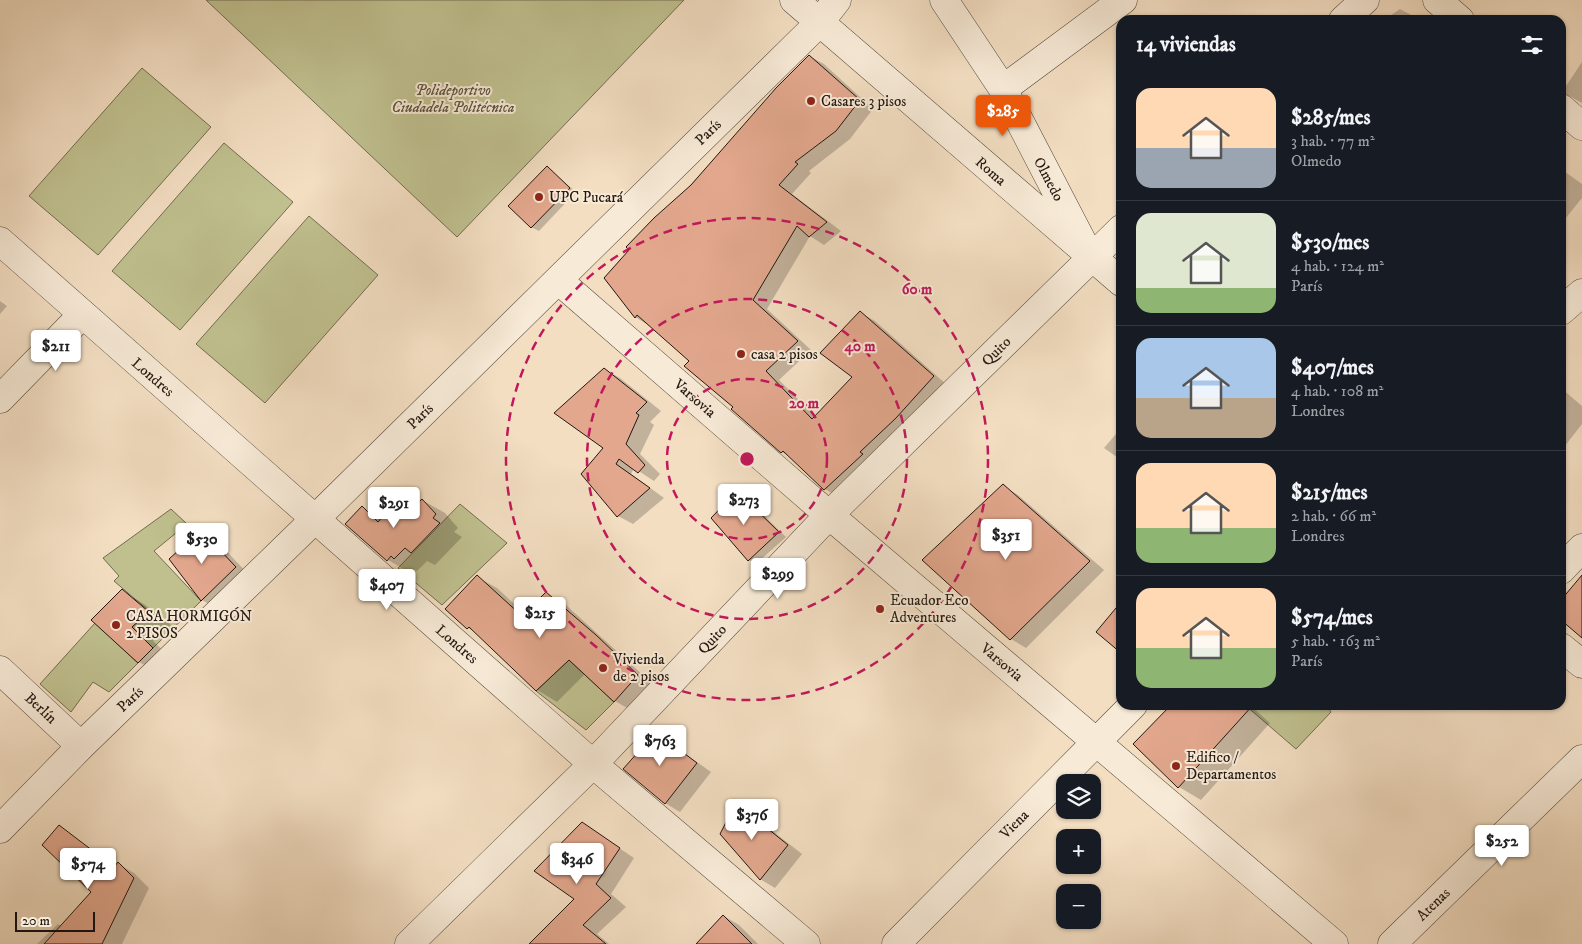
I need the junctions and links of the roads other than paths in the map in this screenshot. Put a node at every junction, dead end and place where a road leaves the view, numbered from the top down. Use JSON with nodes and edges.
{"nodes":[{"id":1,"x":794,"y":0,"type":"edge"},
{"id":2,"x":837,"y":0,"type":"edge"},
{"id":3,"x":944,"y":0,"type":"edge"},
{"id":4,"x":1122,"y":0,"type":"edge"},
{"id":5,"x":1365,"y":0,"type":"edge"},
{"id":6,"x":1437,"y":0,"type":"edge"},
{"id":7,"x":1348,"y":15,"type":"edge"},
{"id":8,"x":1454,"y":15,"type":"edge"},
{"id":9,"x":818,"y":22,"type":"junction"},
{"id":10,"x":1003,"y":89,"type":"junction"},
{"id":11,"x":1566,"y":112,"type":"edge"},
{"id":12,"x":1582,"y":126,"type":"edge"},
{"id":13,"x":1116,"y":234,"type":"edge"},
{"id":14,"x":0,"y":241,"type":"edge"},
{"id":15,"x":1091,"y":257,"type":"junction"},
{"id":16,"x":1116,"y":278,"type":"edge"},
{"id":17,"x":558,"y":280,"type":"junction"},
{"id":18,"x":1582,"y":294,"type":"edge"},
{"id":19,"x":1566,"y":307,"type":"edge"},
{"id":20,"x":82,"y":315,"type":"junction"},
{"id":21,"x":0,"y":399,"type":"edge"},
{"id":22,"x":829,"y":515,"type":"junction"},
{"id":23,"x":315,"y":519,"type":"junction"},
{"id":24,"x":1582,"y":548,"type":"edge"},
{"id":25,"x":1566,"y":565,"type":"edge"},
{"id":26,"x":1566,"y":651,"type":"edge"},
{"id":27,"x":1582,"y":664,"type":"edge"},
{"id":28,"x":0,"y":670,"type":"edge"},
{"id":29,"x":1128,"y":710,"type":"edge"},
{"id":30,"x":1096,"y":742,"type":"junction"},
{"id":31,"x":81,"y":746,"type":"junction"},
{"id":32,"x":1582,"y":759,"type":"edge"},
{"id":33,"x":593,"y":764,"type":"junction"},
{"id":34,"x":0,"y":829,"type":"edge"},
{"id":35,"x":409,"y":944,"type":"edge"},
{"id":36,"x":806,"y":944,"type":"edge"},
{"id":37,"x":896,"y":944,"type":"edge"},
{"id":38,"x":1334,"y":944,"type":"edge"},
{"id":39,"x":1392,"y":944,"type":"edge"}],
"edges":[{"from":1,"to":9,"type":"street","name":"Roma"},
{"from":2,"to":9,"type":"street","name":"París"},
{"from":3,"to":10,"type":"street","name":"Olmedo"},
{"from":4,"to":10,"type":"street"},
{"from":5,"to":7,"type":"street"},
{"from":6,"to":8,"type":"street"},
{"from":9,"to":15,"type":"street","name":"Roma"},
{"from":9,"to":17,"type":"street","name":"París"},
{"from":10,"to":15,"type":"street","name":"Olmedo"},
{"from":11,"to":12,"type":"street"},
{"from":13,"to":15,"type":"street","name":"Quito"},
{"from":14,"to":20,"type":"street","name":"Londres"},
{"from":15,"to":16,"type":"street","name":"Roma"},
{"from":15,"to":22,"type":"street","name":"Quito"},
{"from":17,"to":22,"type":"street","name":"Varsovia"},
{"from":17,"to":23,"type":"street","name":"París"},
{"from":18,"to":19,"type":"street"},
{"from":20,"to":21,"type":"street"},
{"from":20,"to":23,"type":"street","name":"Londres"},
{"from":22,"to":30,"type":"street","name":"Varsovia"},
{"from":22,"to":33,"type":"street","name":"Quito"},
{"from":23,"to":31,"type":"street","name":"París"},
{"from":23,"to":33,"type":"street","name":"Londres"},
{"from":24,"to":25,"type":"street"},
{"from":26,"to":27,"type":"street"},
{"from":28,"to":31,"type":"street","name":"Berlín"},
{"from":29,"to":30,"type":"street","name":"Viena"},
{"from":30,"to":37,"type":"street","name":"Viena"},
{"from":30,"to":38,"type":"street","name":"Varsovia"},
{"from":31,"to":34,"type":"street","name":"París"},
{"from":32,"to":39,"type":"street","name":"Atenas"},
{"from":33,"to":35,"type":"street","name":"Quito"},
{"from":33,"to":36,"type":"street","name":"Londres"}]}
